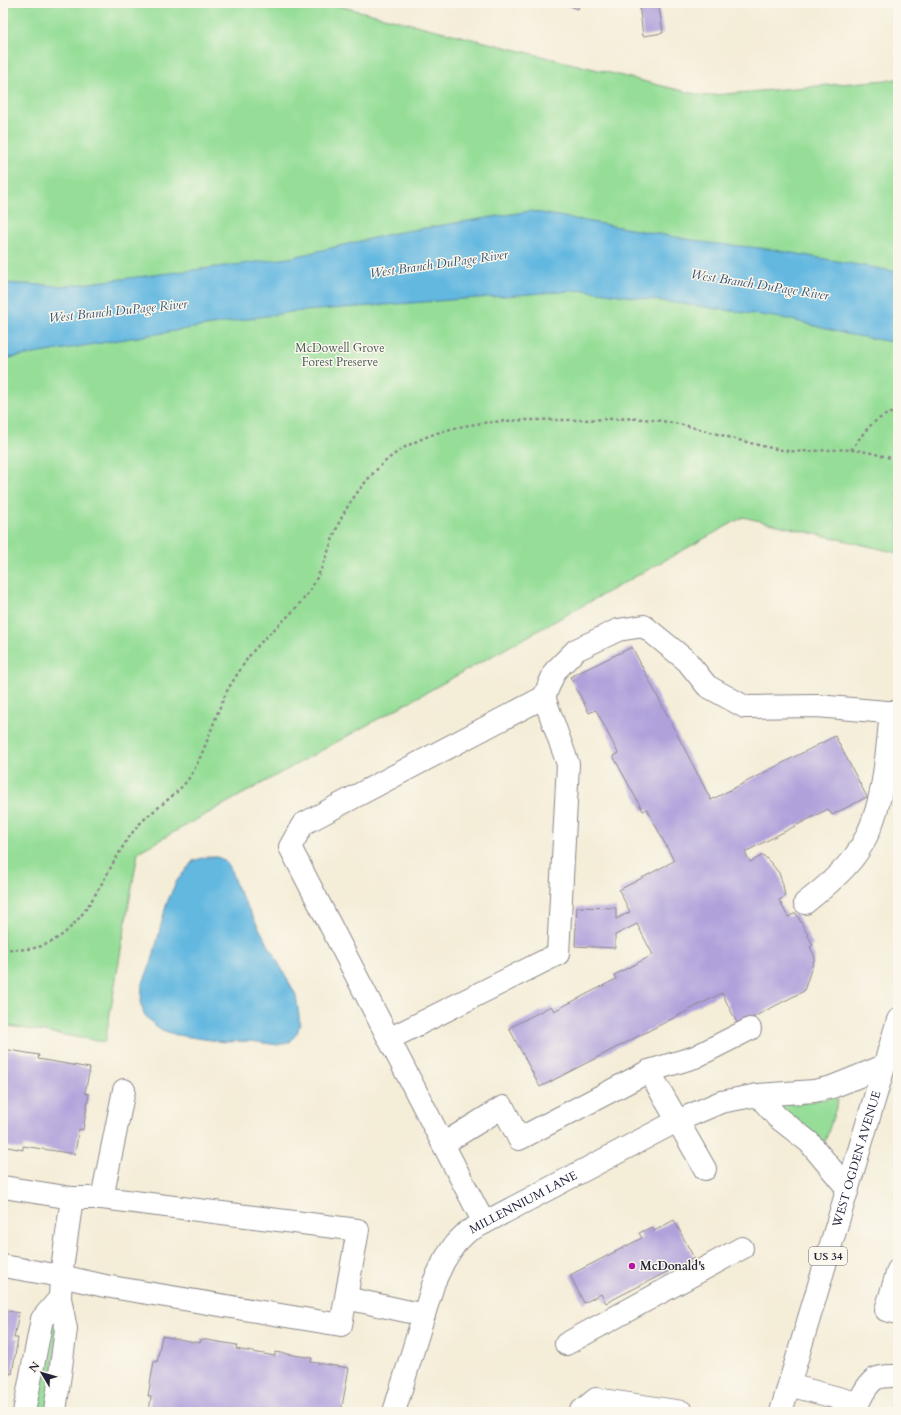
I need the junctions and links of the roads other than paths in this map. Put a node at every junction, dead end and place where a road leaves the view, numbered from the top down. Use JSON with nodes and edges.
{"nodes":[{"id":1,"x":544,"y":697,"type":"junction"},
{"id":2,"x":894,"y":712,"type":"edge"},
{"id":3,"x":806,"y":903,"type":"dead end"},
{"id":4,"x":750,"y":1029,"type":"dead end"},
{"id":5,"x":896,"y":1033,"type":"edge"},
{"id":6,"x":389,"y":1039,"type":"junction"},
{"id":7,"x":884,"y":1066,"type":"junction"},
{"id":8,"x":649,"y":1071,"type":"junction"},
{"id":9,"x":124,"y":1090,"type":"dead end"},
{"id":10,"x":758,"y":1095,"type":"junction"},
{"id":11,"x":677,"y":1121,"type":"junction"},
{"id":12,"x":443,"y":1144,"type":"junction"},
{"id":13,"x":705,"y":1169,"type":"dead end"},
{"id":14,"x":3,"y":1187,"type":"edge"},
{"id":15,"x":848,"y":1189,"type":"junction"},
{"id":16,"x":72,"y":1198,"type":"junction"},
{"id":17,"x":102,"y":1198,"type":"junction"},
{"id":18,"x":484,"y":1223,"type":"junction"},
{"id":19,"x":742,"y":1248,"type":"dead end"},
{"id":20,"x":3,"y":1266,"type":"edge"},
{"id":21,"x":898,"y":1270,"type":"edge"},
{"id":22,"x":61,"y":1276,"type":"junction"},
{"id":23,"x":60,"y":1298,"type":"junction"},
{"id":24,"x":346,"y":1298,"type":"junction"},
{"id":25,"x":898,"y":1313,"type":"edge"},
{"id":26,"x":424,"y":1315,"type":"junction"},
{"id":27,"x":566,"y":1344,"type":"dead end"},
{"id":28,"x":898,"y":1376,"type":"edge"},
{"id":29,"x":789,"y":1385,"type":"junction"},
{"id":30,"x":856,"y":1408,"type":"edge"},
{"id":31,"x":24,"y":1412,"type":"edge"},
{"id":32,"x":55,"y":1412,"type":"edge"},
{"id":33,"x":394,"y":1412,"type":"edge"},
{"id":34,"x":580,"y":1412,"type":"edge"},
{"id":35,"x":682,"y":1412,"type":"edge"},
{"id":36,"x":781,"y":1412,"type":"edge"}],
"edges":[{"from":1,"to":2,"type":"street"},
{"from":1,"to":6,"type":"street"},
{"from":1,"to":6,"type":"street"},
{"from":2,"to":3,"type":"street"},
{"from":4,"to":8,"type":"street"},
{"from":5,"to":7,"type":"street","name":"WEST OGDEN AVENUE","number":"US 34"},
{"from":6,"to":12,"type":"street"},
{"from":7,"to":10,"type":"street","name":"MILLENNIUM LANE"},
{"from":7,"to":15,"type":"street","name":"WEST OGDEN AVENUE","number":"US 34"},
{"from":8,"to":11,"type":"street"},
{"from":8,"to":12,"type":"street"},
{"from":9,"to":17,"type":"street"},
{"from":10,"to":11,"type":"street","name":"MILLENNIUM LANE"},
{"from":10,"to":15,"type":"street"},
{"from":11,"to":13,"type":"street"},
{"from":11,"to":18,"type":"street","name":"MILLENNIUM LANE"},
{"from":12,"to":18,"type":"street"},
{"from":14,"to":16,"type":"street"},
{"from":15,"to":29,"type":"street","name":"WEST OGDEN AVENUE","number":"US 34"},
{"from":16,"to":17,"type":"street"},
{"from":16,"to":22,"type":"street"},
{"from":17,"to":24,"type":"street"},
{"from":18,"to":26,"type":"street","name":"MILLENNIUM LANE"},
{"from":19,"to":27,"type":"street"},
{"from":20,"to":22,"type":"street"},
{"from":21,"to":25,"type":"street"},
{"from":22,"to":23,"type":"street"},
{"from":22,"to":24,"type":"street"},
{"from":23,"to":31,"type":"street"},
{"from":23,"to":32,"type":"street"},
{"from":24,"to":26,"type":"street"},
{"from":26,"to":33,"type":"street","name":"MILLENNIUM LANE"},
{"from":28,"to":30,"type":"street"},
{"from":29,"to":30,"type":"street"},
{"from":29,"to":36,"type":"street","name":"WEST OGDEN AVENUE","number":"US 34"},
{"from":34,"to":35,"type":"street"}]}
